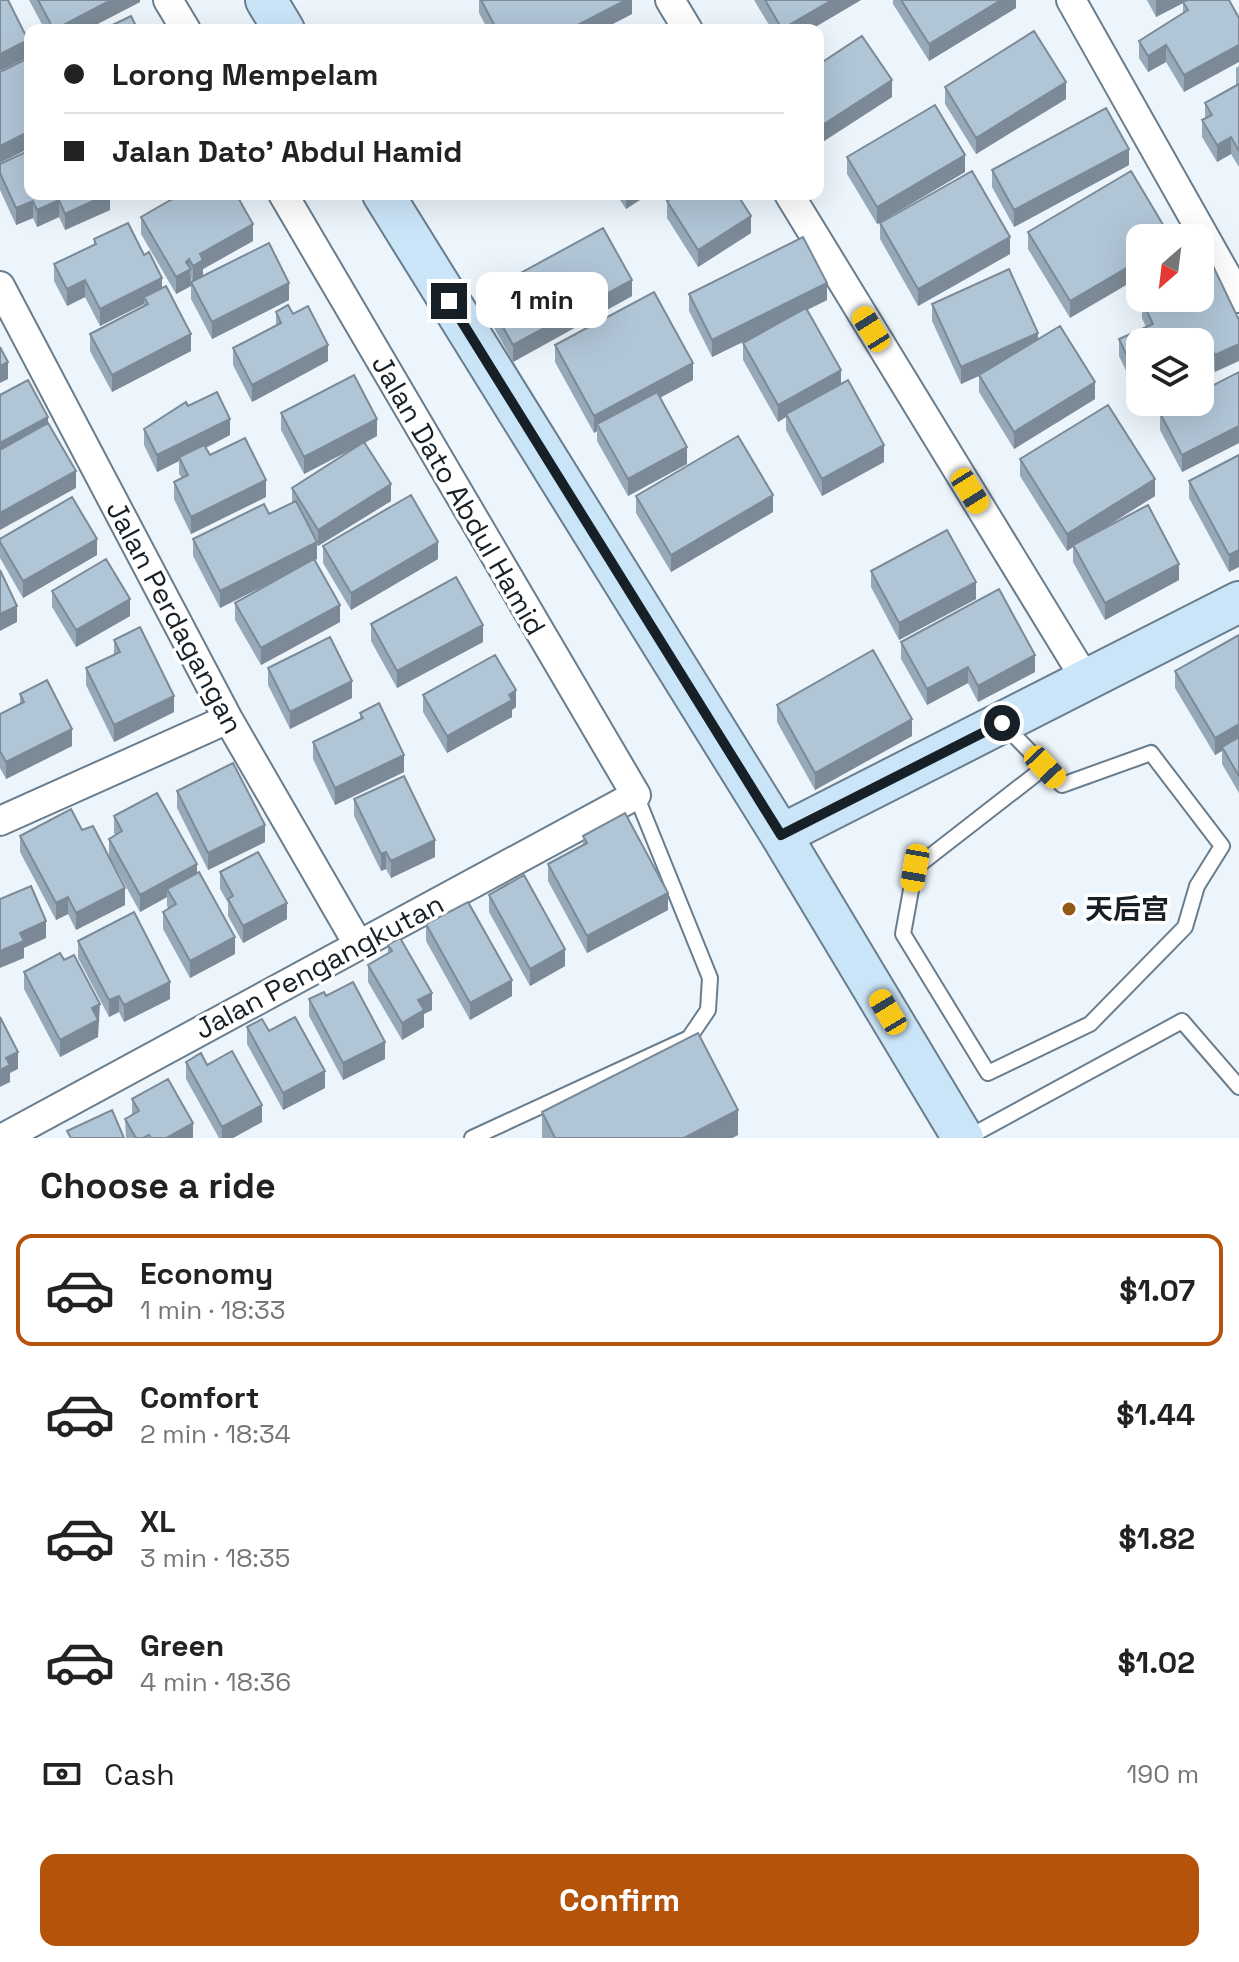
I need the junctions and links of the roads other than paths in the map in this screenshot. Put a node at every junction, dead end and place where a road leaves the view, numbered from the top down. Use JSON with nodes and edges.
{"nodes":[{"id":1,"x":168,"y":0,"type":"edge"},
{"id":2,"x":266,"y":0,"type":"edge"},
{"id":3,"x":1071,"y":0,"type":"edge"},
{"id":4,"x":182,"y":24,"type":"edge"},
{"id":5,"x":280,"y":24,"type":"edge"},
{"id":6,"x":287,"y":200,"type":"edge"},
{"id":7,"x":387,"y":200,"type":"edge"},
{"id":8,"x":793,"y":200,"type":"edge"},
{"id":9,"x":0,"y":286,"type":"edge"},
{"id":10,"x":1239,"y":298,"type":"edge"},
{"id":11,"x":1239,"y":602,"type":"edge"},
{"id":12,"x":1086,"y":680,"type":"junction"},
{"id":13,"x":228,"y":719,"type":"junction"},
{"id":14,"x":1002,"y":723,"type":"junction"},
{"id":15,"x":1045,"y":767,"type":"junction"},
{"id":16,"x":636,"y":795,"type":"junction"},
{"id":17,"x":0,"y":821,"type":"edge"},
{"id":18,"x":781,"y":835,"type":"junction"},
{"id":19,"x":358,"y":944,"type":"junction"},
{"id":20,"x":1239,"y":1087,"type":"edge"},
{"id":21,"x":3,"y":1138,"type":"edge"},
{"id":22,"x":472,"y":1138,"type":"edge"},
{"id":23,"x":965,"y":1138,"type":"edge"}],
"edges":[{"from":1,"to":4,"type":"street"},
{"from":2,"to":5,"type":"street"},
{"from":3,"to":10,"type":"street"},
{"from":6,"to":16,"type":"street","name":"Jalan Dato Abdul Hamid"},
{"from":7,"to":18,"type":"street"},
{"from":8,"to":12,"type":"street"},
{"from":9,"to":13,"type":"street","name":"Jalan Perdagangan"},
{"from":11,"to":12,"type":"street"},
{"from":12,"to":14,"type":"street"},
{"from":13,"to":17,"type":"street"},
{"from":13,"to":19,"type":"street","name":"Jalan Perdagangan"},
{"from":14,"to":15,"type":"lane"},
{"from":14,"to":18,"type":"street"},
{"from":15,"to":15,"type":"lane"},
{"from":16,"to":19,"type":"street","name":"Jalan Pengangkutan"},
{"from":16,"to":22,"type":"lane"},
{"from":18,"to":23,"type":"street"},
{"from":19,"to":21,"type":"street","name":"Jalan Pengangkutan"},
{"from":20,"to":23,"type":"lane"}]}
